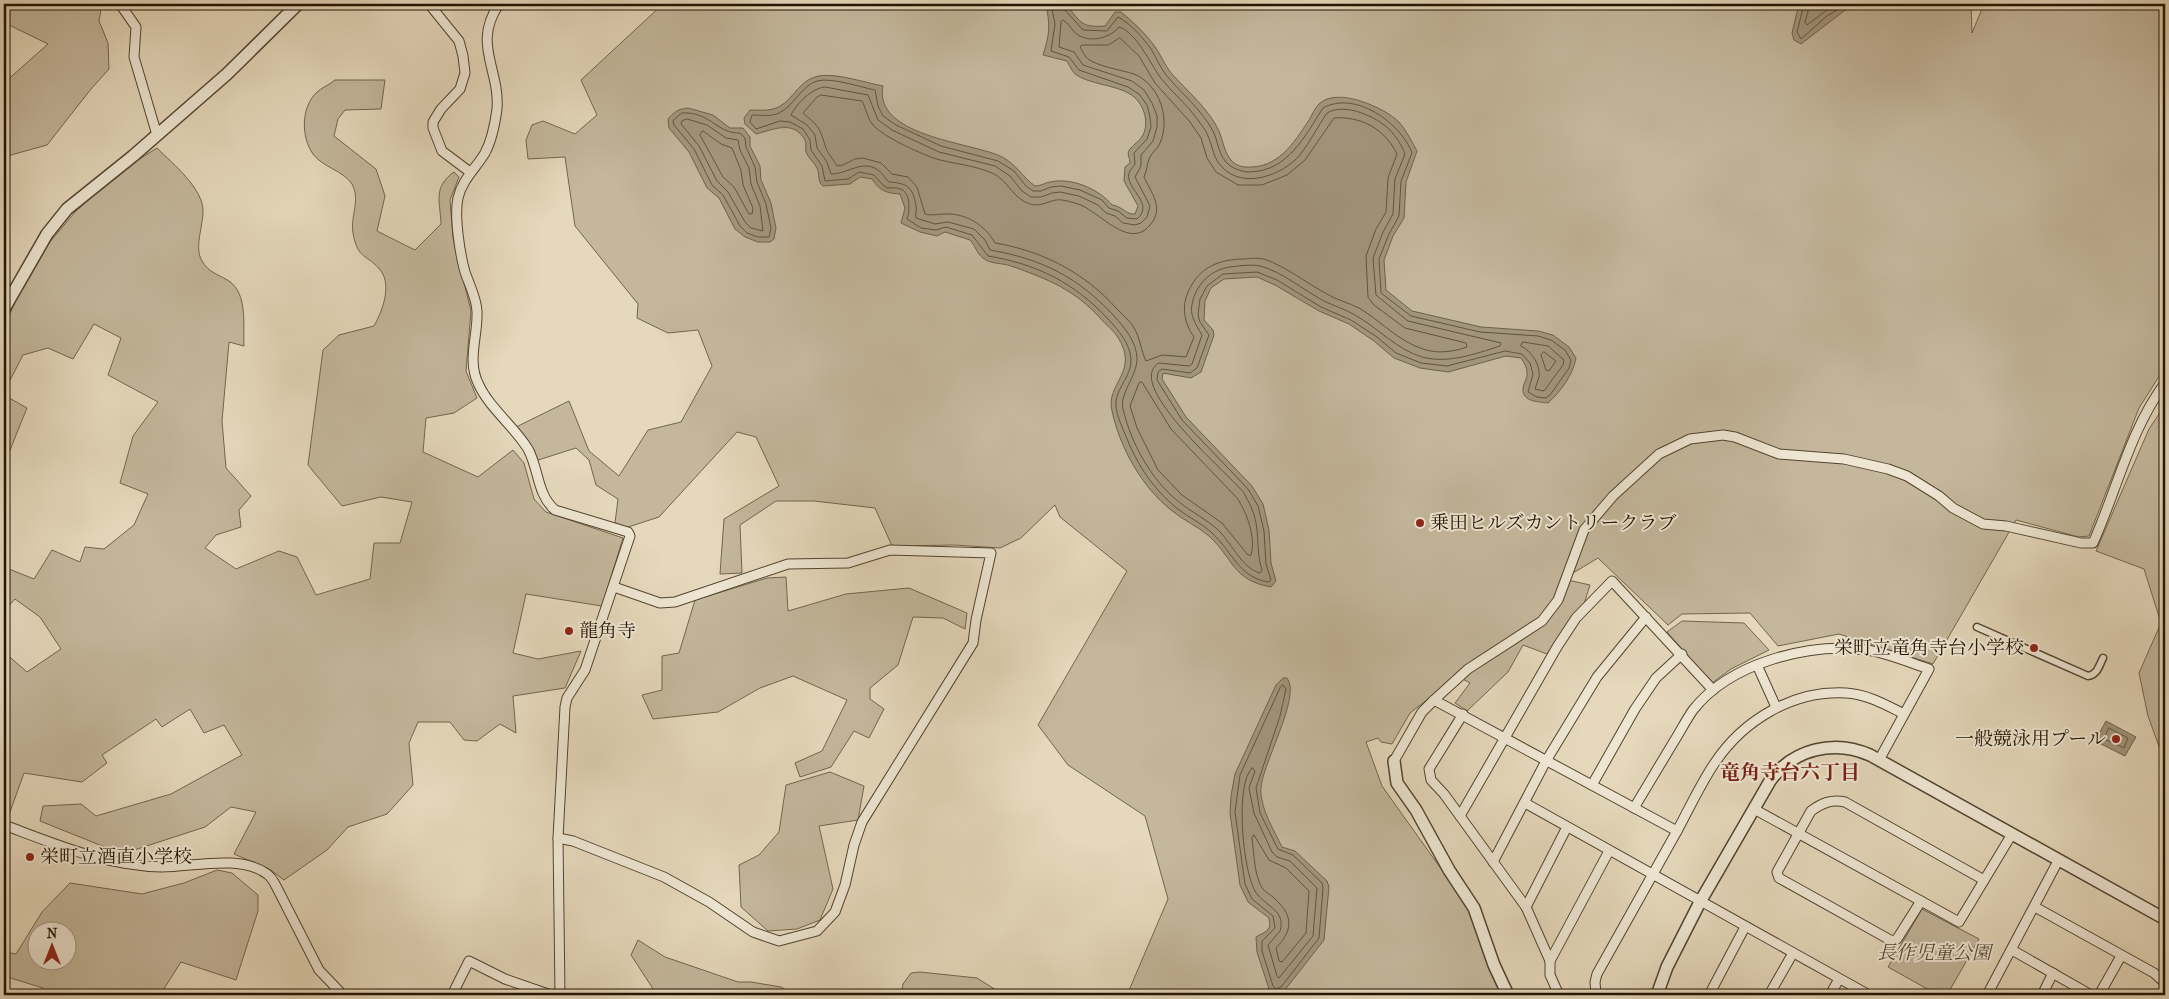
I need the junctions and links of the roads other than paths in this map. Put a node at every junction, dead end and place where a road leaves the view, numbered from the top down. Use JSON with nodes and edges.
{"nodes":[{"id":1,"x":120,"y":4,"type":"edge"},
{"id":2,"x":298,"y":4,"type":"edge"},
{"id":3,"x":429,"y":4,"type":"edge"},
{"id":4,"x":499,"y":4,"type":"edge"},
{"id":5,"x":156,"y":136,"type":"junction"},
{"id":6,"x":470,"y":172,"type":"junction"},
{"id":7,"x":4,"y":309,"type":"edge"},
{"id":8,"x":2165,"y":383,"type":"edge"},
{"id":9,"x":614,"y":587,"type":"junction"},
{"id":10,"x":1646,"y":617,"type":"junction"},
{"id":11,"x":1977,"y":627,"type":"dead end"},
{"id":12,"x":1998,"y":627,"type":"dead end"},
{"id":13,"x":1995,"y":635,"type":"junction"},
{"id":14,"x":1682,"y":654,"type":"junction"},
{"id":15,"x":2103,"y":658,"type":"dead end"},
{"id":16,"x":1757,"y":665,"type":"junction"},
{"id":17,"x":1713,"y":690,"type":"junction"},
{"id":18,"x":1434,"y":700,"type":"junction"},
{"id":19,"x":1776,"y":707,"type":"junction"},
{"id":20,"x":1463,"y":714,"type":"junction"},
{"id":21,"x":1904,"y":714,"type":"junction"},
{"id":22,"x":1505,"y":738,"type":"junction"},
{"id":23,"x":1879,"y":760,"type":"junction"},
{"id":24,"x":1394,"y":761,"type":"joint"},
{"id":25,"x":1546,"y":761,"type":"junction"},
{"id":26,"x":1592,"y":785,"type":"junction"},
{"id":27,"x":1525,"y":803,"type":"junction"},
{"id":28,"x":1634,"y":808,"type":"junction"},
{"id":29,"x":1754,"y":809,"type":"junction"},
{"id":30,"x":1460,"y":816,"type":"junction"},
{"id":31,"x":4,"y":825,"type":"edge"},
{"id":32,"x":1567,"y":827,"type":"junction"},
{"id":33,"x":1677,"y":831,"type":"junction"},
{"id":34,"x":1798,"y":832,"type":"junction"},
{"id":35,"x":2012,"y":834,"type":"junction"},
{"id":36,"x":558,"y":838,"type":"junction"},
{"id":37,"x":1610,"y":851,"type":"junction"},
{"id":38,"x":2058,"y":860,"type":"junction"},
{"id":39,"x":1493,"y":862,"type":"junction"},
{"id":40,"x":1653,"y":876,"type":"junction"},
{"id":41,"x":1984,"y":880,"type":"junction"},
{"id":42,"x":1921,"y":901,"type":"junction"},
{"id":43,"x":1700,"y":902,"type":"junction"},
{"id":44,"x":1526,"y":907,"type":"junction"},
{"id":45,"x":2035,"y":908,"type":"junction"},
{"id":46,"x":2165,"y":919,"type":"edge"},
{"id":47,"x":1745,"y":927,"type":"junction"},
{"id":48,"x":2012,"y":950,"type":"junction"},
{"id":49,"x":1793,"y":954,"type":"junction"},
{"id":50,"x":2121,"y":956,"type":"junction"},
{"id":51,"x":1550,"y":961,"type":"junction"},
{"id":52,"x":2053,"y":974,"type":"junction"},
{"id":53,"x":1839,"y":979,"type":"junction"},
{"id":54,"x":2165,"y":983,"type":"edge"},
{"id":55,"x":343,"y":995,"type":"edge"},
{"id":56,"x":452,"y":995,"type":"edge"},
{"id":57,"x":551,"y":995,"type":"edge"},
{"id":58,"x":560,"y":995,"type":"edge"},
{"id":59,"x":1508,"y":995,"type":"edge"},
{"id":60,"x":1559,"y":995,"type":"edge"},
{"id":61,"x":1596,"y":995,"type":"edge"},
{"id":62,"x":1657,"y":995,"type":"edge"},
{"id":63,"x":1709,"y":995,"type":"edge"},
{"id":64,"x":1769,"y":995,"type":"edge"},
{"id":65,"x":1830,"y":995,"type":"edge"},
{"id":66,"x":1869,"y":995,"type":"edge"},
{"id":67,"x":1987,"y":995,"type":"edge"},
{"id":68,"x":2042,"y":995,"type":"edge"},
{"id":69,"x":2091,"y":995,"type":"edge"},
{"id":70,"x":2099,"y":995,"type":"edge"}],
"edges":[{"from":1,"to":5,"type":"street"},
{"from":2,"to":5,"type":"street"},
{"from":3,"to":6,"type":"street"},
{"from":4,"to":6,"type":"street"},
{"from":5,"to":7,"type":"street"},
{"from":6,"to":9,"type":"street"},
{"from":8,"to":18,"type":"street"},
{"from":9,"to":36,"type":"street"},
{"from":9,"to":36,"type":"street"},
{"from":10,"to":14,"type":"street"},
{"from":10,"to":22,"type":"street"},
{"from":10,"to":25,"type":"street"},
{"from":11,"to":13,"type":"street"},
{"from":12,"to":13,"type":"street"},
{"from":13,"to":15,"type":"street"},
{"from":14,"to":17,"type":"street"},
{"from":14,"to":26,"type":"street"},
{"from":16,"to":17,"type":"street"},
{"from":16,"to":19,"type":"street"},
{"from":16,"to":21,"type":"street"},
{"from":17,"to":28,"type":"street"},
{"from":18,"to":20,"type":"street"},
{"from":18,"to":24,"type":"street"},
{"from":19,"to":21,"type":"street"},
{"from":19,"to":33,"type":"street"},
{"from":20,"to":22,"type":"street"},
{"from":20,"to":30,"type":"street"},
{"from":21,"to":23,"type":"street"},
{"from":22,"to":25,"type":"street"},
{"from":22,"to":30,"type":"street"},
{"from":23,"to":29,"type":"street"},
{"from":23,"to":35,"type":"street"},
{"from":24,"to":59,"type":"street"},
{"from":25,"to":26,"type":"street"},
{"from":25,"to":27,"type":"street"},
{"from":26,"to":28,"type":"street"},
{"from":27,"to":32,"type":"street"},
{"from":27,"to":39,"type":"street"},
{"from":28,"to":33,"type":"street"},
{"from":29,"to":34,"type":"street"},
{"from":29,"to":43,"type":"street"},
{"from":30,"to":39,"type":"street"},
{"from":31,"to":55,"type":"street"},
{"from":32,"to":37,"type":"street"},
{"from":32,"to":44,"type":"street"},
{"from":33,"to":40,"type":"street"},
{"from":34,"to":41,"type":"street"},
{"from":34,"to":42,"type":"street"},
{"from":34,"to":42,"type":"street"},
{"from":35,"to":38,"type":"street"},
{"from":35,"to":41,"type":"street"},
{"from":36,"to":58,"type":"street"},
{"from":37,"to":40,"type":"street"},
{"from":37,"to":51,"type":"street"},
{"from":38,"to":45,"type":"street"},
{"from":38,"to":46,"type":"street"},
{"from":39,"to":44,"type":"street"},
{"from":40,"to":43,"type":"street"},
{"from":40,"to":61,"type":"street"},
{"from":41,"to":42,"type":"street"},
{"from":43,"to":47,"type":"street"},
{"from":43,"to":62,"type":"street"},
{"from":44,"to":51,"type":"street"},
{"from":45,"to":48,"type":"street"},
{"from":45,"to":50,"type":"street"},
{"from":47,"to":49,"type":"street"},
{"from":47,"to":63,"type":"street"},
{"from":48,"to":52,"type":"street"},
{"from":48,"to":67,"type":"street"},
{"from":49,"to":53,"type":"street"},
{"from":49,"to":64,"type":"street"},
{"from":50,"to":54,"type":"street"},
{"from":50,"to":70,"type":"street"},
{"from":51,"to":60,"type":"street"},
{"from":52,"to":68,"type":"street"},
{"from":52,"to":69,"type":"street"},
{"from":53,"to":65,"type":"street"},
{"from":53,"to":66,"type":"street"},
{"from":56,"to":57,"type":"street"}]}
